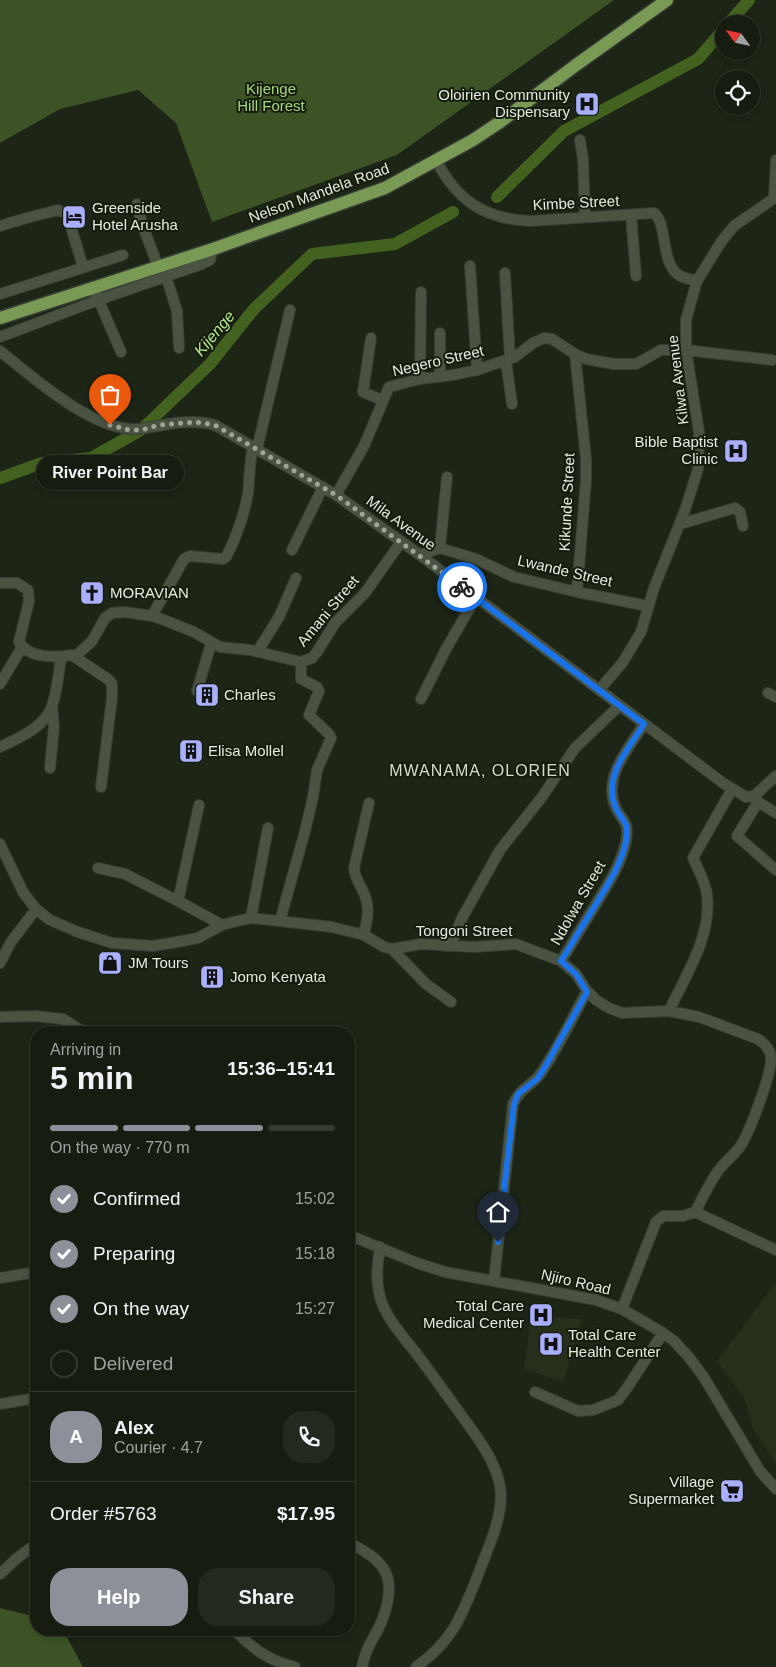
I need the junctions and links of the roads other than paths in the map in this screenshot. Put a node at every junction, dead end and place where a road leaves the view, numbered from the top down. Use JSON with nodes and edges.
{"nodes":[{"id":1,"x":667,"y":0,"type":"edge"},
{"id":2,"x":580,"y":140,"type":"dead end"},
{"id":3,"x":436,"y":160,"type":"junction"},
{"id":4,"x":776,"y":160,"type":"edge"},
{"id":5,"x":775,"y":198,"type":"edge"},
{"id":6,"x":137,"y":204,"type":"dead end"},
{"id":7,"x":631,"y":215,"type":"junction"},
{"id":8,"x":585,"y":217,"type":"junction"},
{"id":9,"x":0,"y":226,"type":"edge"},
{"id":10,"x":122,"y":255,"type":"dead end"},
{"id":11,"x":470,"y":266,"type":"dead end"},
{"id":12,"x":83,"y":267,"type":"junction"},
{"id":13,"x":162,"y":271,"type":"junction"},
{"id":14,"x":505,"y":273,"type":"dead end"},
{"id":15,"x":636,"y":276,"type":"dead end"},
{"id":16,"x":697,"y":280,"type":"junction"},
{"id":17,"x":421,"y":292,"type":"dead end"},
{"id":18,"x":0,"y":294,"type":"edge"},
{"id":19,"x":96,"y":294,"type":"junction"},
{"id":20,"x":290,"y":310,"type":"dead end"},
{"id":21,"x":0,"y":318,"type":"edge"},
{"id":22,"x":440,"y":333,"type":"dead end"},
{"id":23,"x":0,"y":337,"type":"edge"},
{"id":24,"x":371,"y":338,"type":"dead end"},
{"id":25,"x":179,"y":348,"type":"dead end"},
{"id":26,"x":686,"y":350,"type":"junction"},
{"id":27,"x":0,"y":351,"type":"edge"},
{"id":28,"x":121,"y":352,"type":"dead end"},
{"id":29,"x":575,"y":354,"type":"junction"},
{"id":30,"x":508,"y":360,"type":"junction"},
{"id":31,"x":772,"y":360,"type":"dead end"},
{"id":32,"x":477,"y":370,"type":"junction"},
{"id":33,"x":440,"y":377,"type":"junction"},
{"id":34,"x":420,"y":379,"type":"junction"},
{"id":35,"x":382,"y":400,"type":"junction"},
{"id":36,"x":512,"y":404,"type":"dead end"},
{"id":37,"x":255,"y":448,"type":"junction"},
{"id":38,"x":447,"y":477,"type":"dead end"},
{"id":39,"x":324,"y":487,"type":"junction"},
{"id":40,"x":336,"y":495,"type":"junction"},
{"id":41,"x":680,"y":524,"type":"junction"},
{"id":42,"x":744,"y":526,"type":"dead end"},
{"id":43,"x":401,"y":542,"type":"junction"},
{"id":44,"x":440,"y":548,"type":"junction"},
{"id":45,"x":292,"y":550,"type":"dead end"},
{"id":46,"x":420,"y":555,"type":"junction"},
{"id":47,"x":296,"y":578,"type":"dead end"},
{"id":48,"x":0,"y":583,"type":"edge"},
{"id":49,"x":577,"y":592,"type":"junction"},
{"id":50,"x":476,"y":597,"type":"junction"},
{"id":51,"x":648,"y":606,"type":"junction"},
{"id":52,"x":152,"y":616,"type":"junction"},
{"id":53,"x":211,"y":644,"type":"junction"},
{"id":54,"x":22,"y":648,"type":"junction"},
{"id":55,"x":257,"y":652,"type":"junction"},
{"id":56,"x":61,"y":657,"type":"junction"},
{"id":57,"x":75,"y":657,"type":"junction"},
{"id":58,"x":301,"y":662,"type":"junction"},
{"id":59,"x":0,"y":684,"type":"edge"},
{"id":60,"x":599,"y":690,"type":"junction"},
{"id":61,"x":197,"y":691,"type":"dead end"},
{"id":62,"x":421,"y":699,"type":"dead end"},
{"id":63,"x":52,"y":706,"type":"junction"},
{"id":64,"x":619,"y":706,"type":"junction"},
{"id":65,"x":644,"y":724,"type":"junction"},
{"id":66,"x":0,"y":747,"type":"edge"},
{"id":67,"x":50,"y":768,"type":"dead end"},
{"id":68,"x":776,"y":776,"type":"edge"},
{"id":69,"x":101,"y":787,"type":"dead end"},
{"id":70,"x":732,"y":789,"type":"junction"},
{"id":71,"x":756,"y":799,"type":"junction"},
{"id":72,"x":369,"y":803,"type":"dead end"},
{"id":73,"x":199,"y":805,"type":"dead end"},
{"id":74,"x":776,"y":813,"type":"edge"},
{"id":75,"x":268,"y":828,"type":"dead end"},
{"id":76,"x":0,"y":844,"type":"edge"},
{"id":77,"x":0,"y":862,"type":"edge"},
{"id":78,"x":11,"y":865,"type":"junction"},
{"id":79,"x":98,"y":868,"type":"dead end"},
{"id":80,"x":776,"y":870,"type":"edge"},
{"id":81,"x":178,"y":901,"type":"junction"},
{"id":82,"x":36,"y":909,"type":"junction"},
{"id":83,"x":251,"y":918,"type":"junction"},
{"id":84,"x":280,"y":921,"type":"junction"},
{"id":85,"x":222,"y":925,"type":"junction"},
{"id":86,"x":364,"y":935,"type":"junction"},
{"id":87,"x":445,"y":946,"type":"junction"},
{"id":88,"x":392,"y":949,"type":"junction"},
{"id":89,"x":561,"y":961,"type":"junction"},
{"id":90,"x":0,"y":963,"type":"edge"},
{"id":91,"x":587,"y":992,"type":"junction"},
{"id":92,"x":451,"y":1002,"type":"dead end"},
{"id":93,"x":669,"y":1011,"type":"junction"},
{"id":94,"x":0,"y":1017,"type":"edge"},
{"id":95,"x":75,"y":1026,"type":"edge"},
{"id":96,"x":773,"y":1068,"type":"edge"},
{"id":97,"x":695,"y":1212,"type":"junction"},
{"id":98,"x":355,"y":1237,"type":"edge"},
{"id":99,"x":380,"y":1247,"type":"junction"},
{"id":100,"x":776,"y":1250,"type":"edge"},
{"id":101,"x":30,"y":1273,"type":"edge"},
{"id":102,"x":0,"y":1278,"type":"edge"},
{"id":103,"x":494,"y":1281,"type":"junction"},
{"id":104,"x":622,"y":1309,"type":"junction"},
{"id":105,"x":663,"y":1333,"type":"junction"},
{"id":106,"x":535,"y":1392,"type":"dead end"},
{"id":107,"x":30,"y":1399,"type":"edge"},
{"id":108,"x":0,"y":1404,"type":"edge"},
{"id":109,"x":776,"y":1489,"type":"edge"},
{"id":110,"x":355,"y":1546,"type":"edge"},
{"id":111,"x":30,"y":1548,"type":"edge"},
{"id":112,"x":0,"y":1574,"type":"edge"},
{"id":113,"x":240,"y":1636,"type":"edge"},
{"id":114,"x":295,"y":1667,"type":"edge"},
{"id":115,"x":362,"y":1667,"type":"edge"},
{"id":116,"x":416,"y":1667,"type":"edge"}],
"edges":[{"from":1,"to":3,"type":"main road","name":"Nelson Mandela Road"},
{"from":2,"to":8,"type":"street"},
{"from":3,"to":8,"type":"street","name":"Kimbe Street"},
{"from":3,"to":13,"type":"main road","name":"Nelson Mandela Road"},
{"from":4,"to":5,"type":"street"},
{"from":5,"to":16,"type":"street","name":"Kilwa Avenue"},
{"from":6,"to":13,"type":"street"},
{"from":7,"to":8,"type":"street","name":"Kimbe Street"},
{"from":7,"to":15,"type":"street"},
{"from":7,"to":16,"type":"street","name":"Kimbe Street"},
{"from":9,"to":12,"type":"street"},
{"from":10,"to":12,"type":"street"},
{"from":11,"to":32,"type":"street"},
{"from":12,"to":18,"type":"street"},
{"from":13,"to":19,"type":"main road","name":"Nelson Mandela Road"},
{"from":13,"to":25,"type":"street"},
{"from":14,"to":30,"type":"street"},
{"from":16,"to":26,"type":"street","name":"Kilwa Avenue"},
{"from":17,"to":34,"type":"street"},
{"from":19,"to":21,"type":"main road","name":"Nelson Mandela Road"},
{"from":19,"to":23,"type":"street"},
{"from":19,"to":28,"type":"street"},
{"from":20,"to":37,"type":"street"},
{"from":22,"to":33,"type":"street"},
{"from":24,"to":35,"type":"street"},
{"from":26,"to":29,"type":"street","name":"Negero Street"},
{"from":26,"to":31,"type":"street","name":"Negero Street"},
{"from":26,"to":41,"type":"street","name":"Kilwa Avenue"},
{"from":27,"to":37,"type":"street","name":"Mila Avenue"},
{"from":29,"to":30,"type":"street","name":"Negero Street"},
{"from":29,"to":49,"type":"street","name":"Kikunde Street"},
{"from":30,"to":32,"type":"street","name":"Negero Street"},
{"from":30,"to":36,"type":"street"},
{"from":32,"to":33,"type":"street","name":"Negero Street"},
{"from":33,"to":34,"type":"street","name":"Negero Street"},
{"from":34,"to":35,"type":"street","name":"Negero Street"},
{"from":35,"to":40,"type":"street","name":"Negero Street"},
{"from":37,"to":39,"type":"street","name":"Mila Avenue"},
{"from":37,"to":52,"type":"street"},
{"from":38,"to":44,"type":"street"},
{"from":39,"to":40,"type":"street","name":"Mila Avenue"},
{"from":39,"to":45,"type":"street"},
{"from":40,"to":43,"type":"street","name":"Mila Avenue"},
{"from":41,"to":42,"type":"street"},
{"from":41,"to":51,"type":"street","name":"Kilwa Avenue"},
{"from":43,"to":46,"type":"street","name":"Mila Avenue"},
{"from":43,"to":58,"type":"street","name":"Amani Street"},
{"from":44,"to":46,"type":"street"},
{"from":44,"to":49,"type":"street","name":"Lwande Street"},
{"from":46,"to":50,"type":"street","name":"Mila Avenue"},
{"from":47,"to":55,"type":"street"},
{"from":48,"to":54,"type":"street"},
{"from":49,"to":51,"type":"street","name":"Lwande Street"},
{"from":50,"to":60,"type":"street","name":"Mila Avenue"},
{"from":50,"to":62,"type":"street"},
{"from":51,"to":60,"type":"street","name":"Kilwa Avenue"},
{"from":52,"to":53,"type":"street","name":"Amani Street"},
{"from":52,"to":57,"type":"street","name":"Amani Street"},
{"from":53,"to":55,"type":"street","name":"Amani Street"},
{"from":53,"to":61,"type":"street"},
{"from":54,"to":56,"type":"street"},
{"from":54,"to":59,"type":"street"},
{"from":55,"to":58,"type":"street","name":"Amani Street"},
{"from":56,"to":57,"type":"street"},
{"from":56,"to":63,"type":"street"},
{"from":57,"to":69,"type":"street"},
{"from":58,"to":84,"type":"street"},
{"from":60,"to":64,"type":"street","name":"Mila Avenue"},
{"from":63,"to":66,"type":"street"},
{"from":63,"to":67,"type":"street"},
{"from":64,"to":65,"type":"street","name":"Mila Avenue"},
{"from":64,"to":87,"type":"street"},
{"from":65,"to":70,"type":"street","name":"Mila Avenue"},
{"from":65,"to":89,"type":"street","name":"Ndolwa Street"},
{"from":68,"to":71,"type":"street"},
{"from":70,"to":71,"type":"street","name":"Mila Avenue"},
{"from":70,"to":93,"type":"street"},
{"from":71,"to":74,"type":"street","name":"Mila Avenue"},
{"from":71,"to":80,"type":"street"},
{"from":72,"to":86,"type":"street"},
{"from":73,"to":81,"type":"street"},
{"from":75,"to":83,"type":"street"},
{"from":76,"to":78,"type":"street"},
{"from":77,"to":78,"type":"street"},
{"from":78,"to":82,"type":"street"},
{"from":79,"to":81,"type":"street"},
{"from":81,"to":85,"type":"street"},
{"from":82,"to":85,"type":"street"},
{"from":82,"to":90,"type":"street"},
{"from":83,"to":84,"type":"street"},
{"from":83,"to":85,"type":"street"},
{"from":84,"to":86,"type":"street"},
{"from":86,"to":88,"type":"street"},
{"from":87,"to":88,"type":"street","name":"Tongoni Street"},
{"from":87,"to":89,"type":"street","name":"Tongoni Street"},
{"from":88,"to":92,"type":"street"},
{"from":89,"to":91,"type":"street","name":"Tongoni Street"},
{"from":91,"to":93,"type":"street","name":"Tongoni Street"},
{"from":91,"to":103,"type":"street"},
{"from":93,"to":96,"type":"street","name":"Tongoni Street"},
{"from":94,"to":95,"type":"street"},
{"from":96,"to":97,"type":"street","name":"Tongoni Street"},
{"from":97,"to":100,"type":"street"},
{"from":97,"to":104,"type":"street"},
{"from":98,"to":99,"type":"street","name":"Njiro Road"},
{"from":99,"to":103,"type":"street","name":"Njiro Road"},
{"from":99,"to":116,"type":"street"},
{"from":101,"to":102,"type":"street"},
{"from":103,"to":104,"type":"street","name":"Njiro Road"},
{"from":104,"to":105,"type":"street","name":"Njiro Road"},
{"from":105,"to":106,"type":"street"},
{"from":105,"to":109,"type":"street","name":"Njiro Road"},
{"from":107,"to":108,"type":"street"},
{"from":110,"to":115,"type":"street"},
{"from":111,"to":112,"type":"street"},
{"from":113,"to":114,"type":"street"}]}
